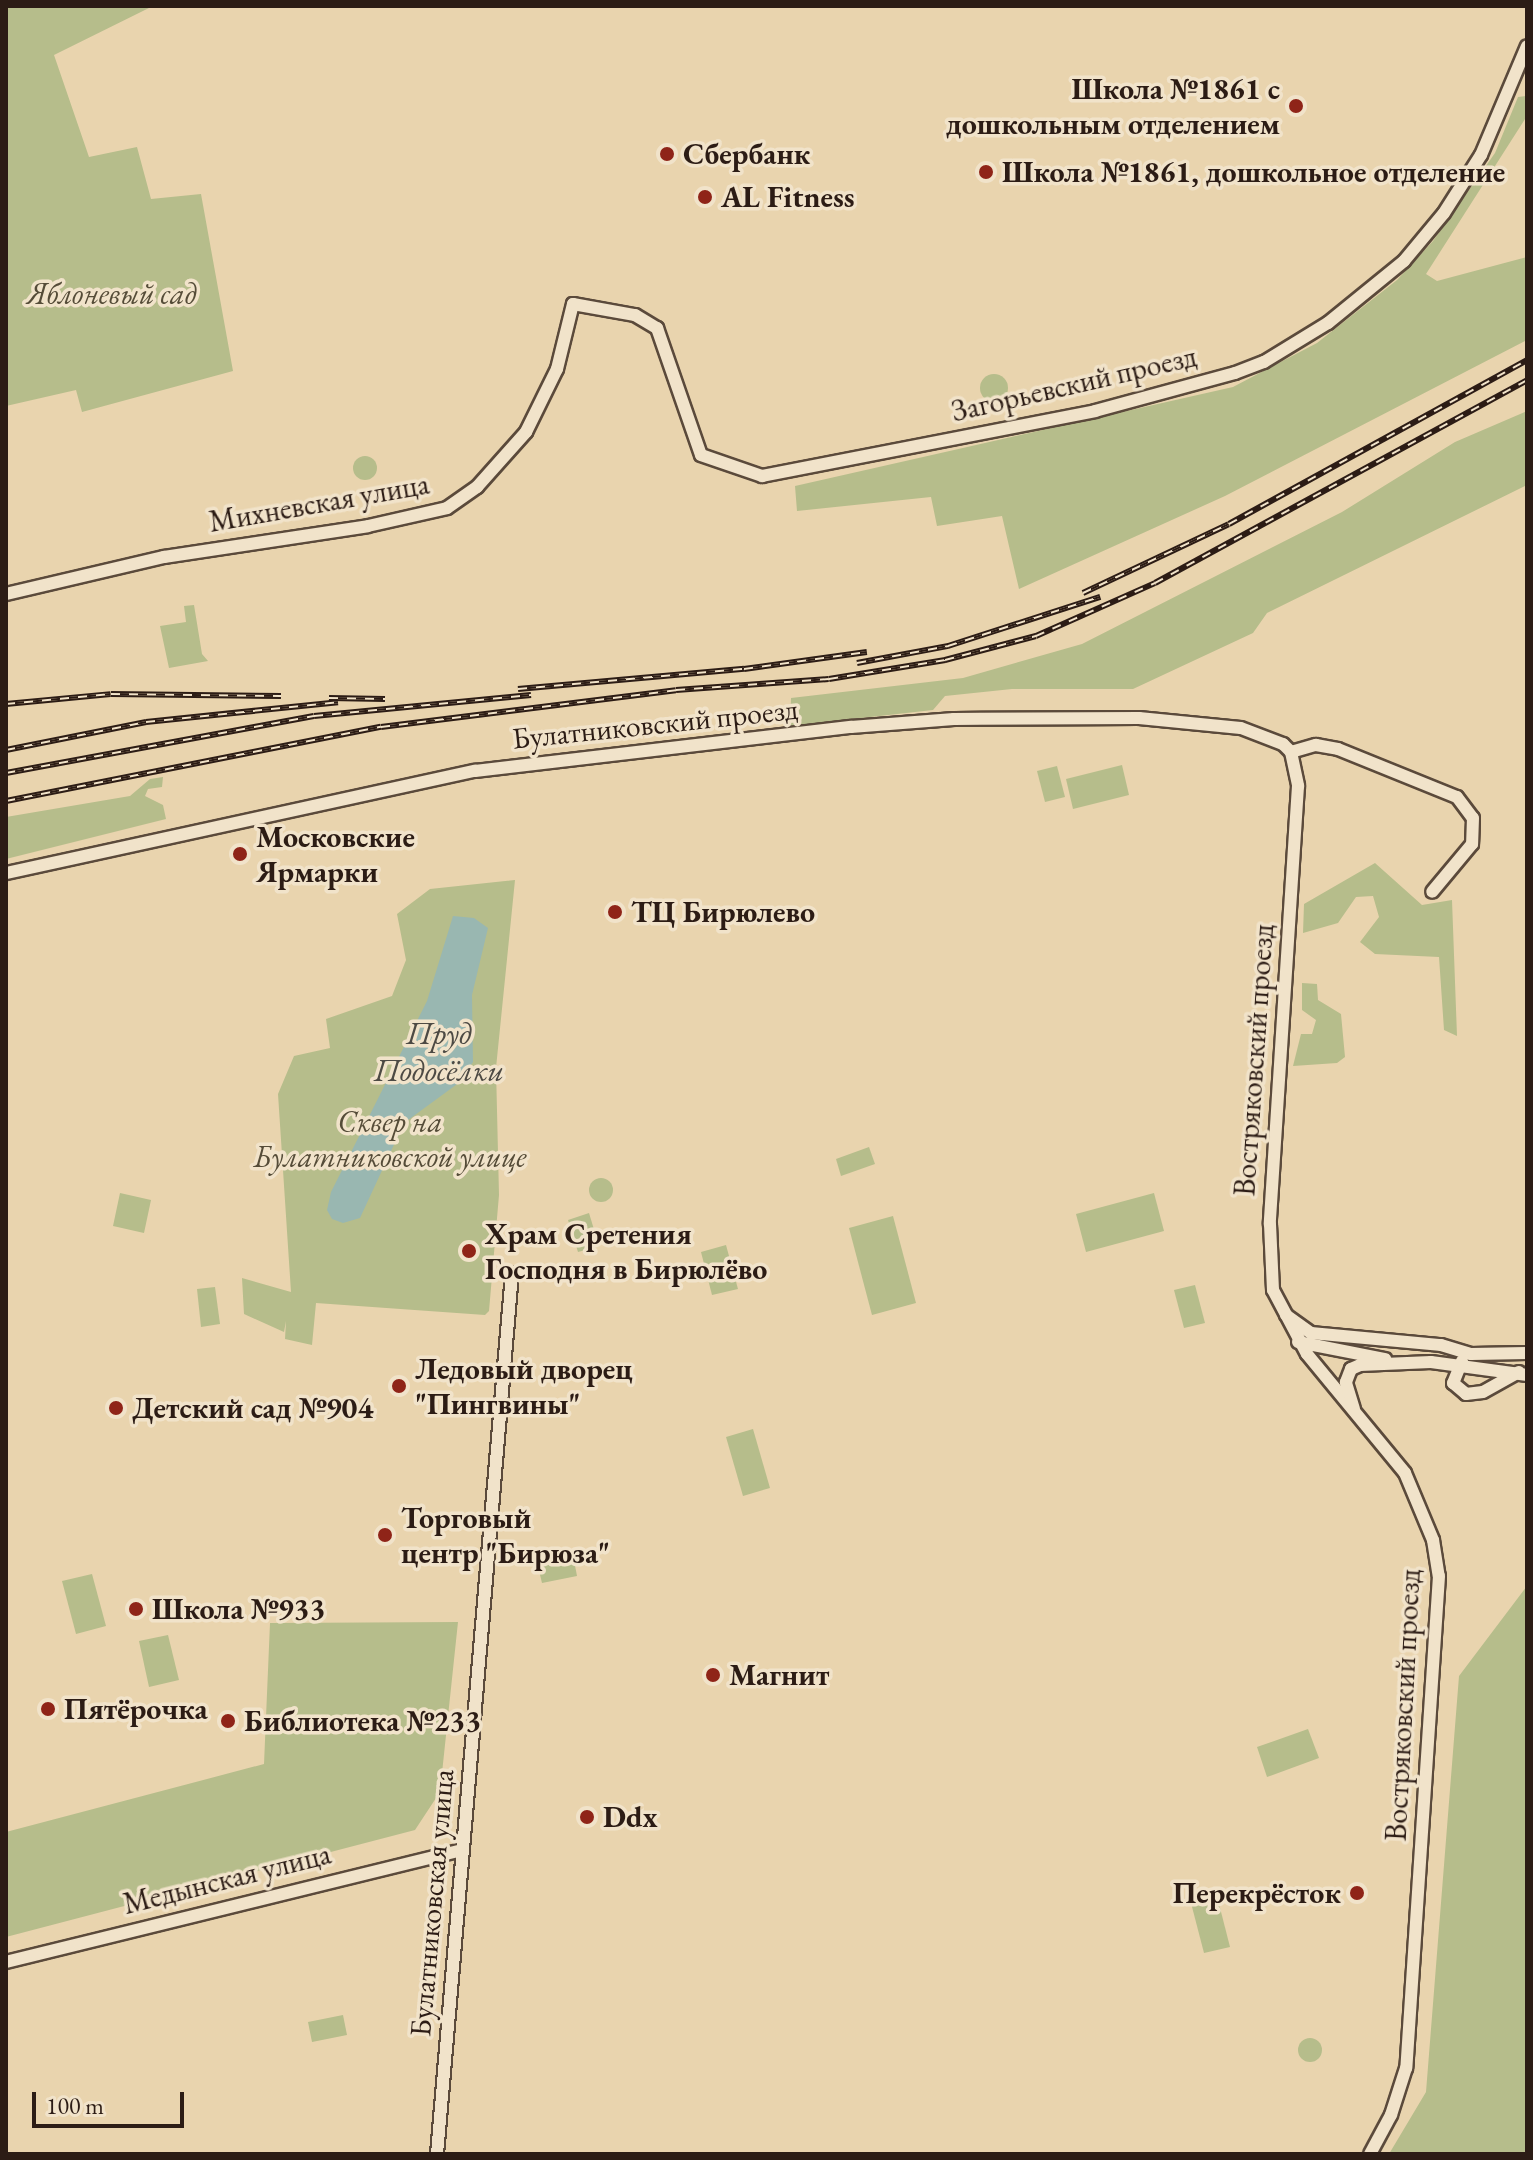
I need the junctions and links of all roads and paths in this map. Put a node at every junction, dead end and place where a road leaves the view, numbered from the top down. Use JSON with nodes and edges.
{"nodes":[{"id":1,"x":1527,"y":46,"type":"edge"},
{"id":2,"x":573,"y":304,"type":"joint"},
{"id":3,"x":6,"y":594,"type":"edge"},
{"id":4,"x":1291,"y":752,"type":"junction"},
{"id":5,"x":6,"y":873,"type":"edge"},
{"id":6,"x":1432,"y":892,"type":"dead end"},
{"id":7,"x":512,"y":1273,"type":"dead end"},
{"id":8,"x":1281,"y":1311,"type":"junction"},
{"id":9,"x":1344,"y":1338,"type":"junction"},
{"id":10,"x":1310,"y":1350,"type":"junction"},
{"id":11,"x":1527,"y":1353,"type":"edge"},
{"id":12,"x":1471,"y":1354,"type":"junction"},
{"id":13,"x":1491,"y":1355,"type":"junction"},
{"id":14,"x":1393,"y":1360,"type":"junction"},
{"id":15,"x":1527,"y":1362,"type":"edge"},
{"id":16,"x":1458,"y":1365,"type":"junction"},
{"id":17,"x":1523,"y":1373,"type":"edge"},
{"id":18,"x":1356,"y":1415,"type":"junction"},
{"id":19,"x":462,"y":1850,"type":"junction"},
{"id":20,"x":6,"y":1962,"type":"edge"},
{"id":21,"x":437,"y":2154,"type":"edge"},
{"id":22,"x":1370,"y":2154,"type":"edge"}],
"edges":[{"from":1,"to":2,"type":"street","name":"Загорьевский проезд"},
{"from":2,"to":3,"type":"street","name":"Михневская улица"},
{"from":4,"to":5,"type":"street","name":"Булатниковский проезд"},
{"from":4,"to":6,"type":"street"},
{"from":4,"to":8,"type":"street","name":"Востряковский проезд"},
{"from":7,"to":19,"type":"street","name":"Булатниковская улица"},
{"from":8,"to":9,"type":"street"},
{"from":8,"to":10,"type":"street","name":"Востряковский проезд"},
{"from":9,"to":10,"type":"street"},
{"from":9,"to":12,"type":"street"},
{"from":10,"to":14,"type":"street"},
{"from":10,"to":18,"type":"street","name":"Востряковский проезд"},
{"from":11,"to":13,"type":"street"},
{"from":12,"to":13,"type":"street"},
{"from":12,"to":16,"type":"street"},
{"from":13,"to":15,"type":"street"},
{"from":14,"to":16,"type":"street"},
{"from":14,"to":18,"type":"street"},
{"from":16,"to":17,"type":"street"},
{"from":16,"to":17,"type":"street"},
{"from":18,"to":22,"type":"street","name":"Востряковский проезд"},
{"from":19,"to":20,"type":"street","name":"Медынская улица"},
{"from":19,"to":21,"type":"street","name":"Булатниковская улица"}]}
